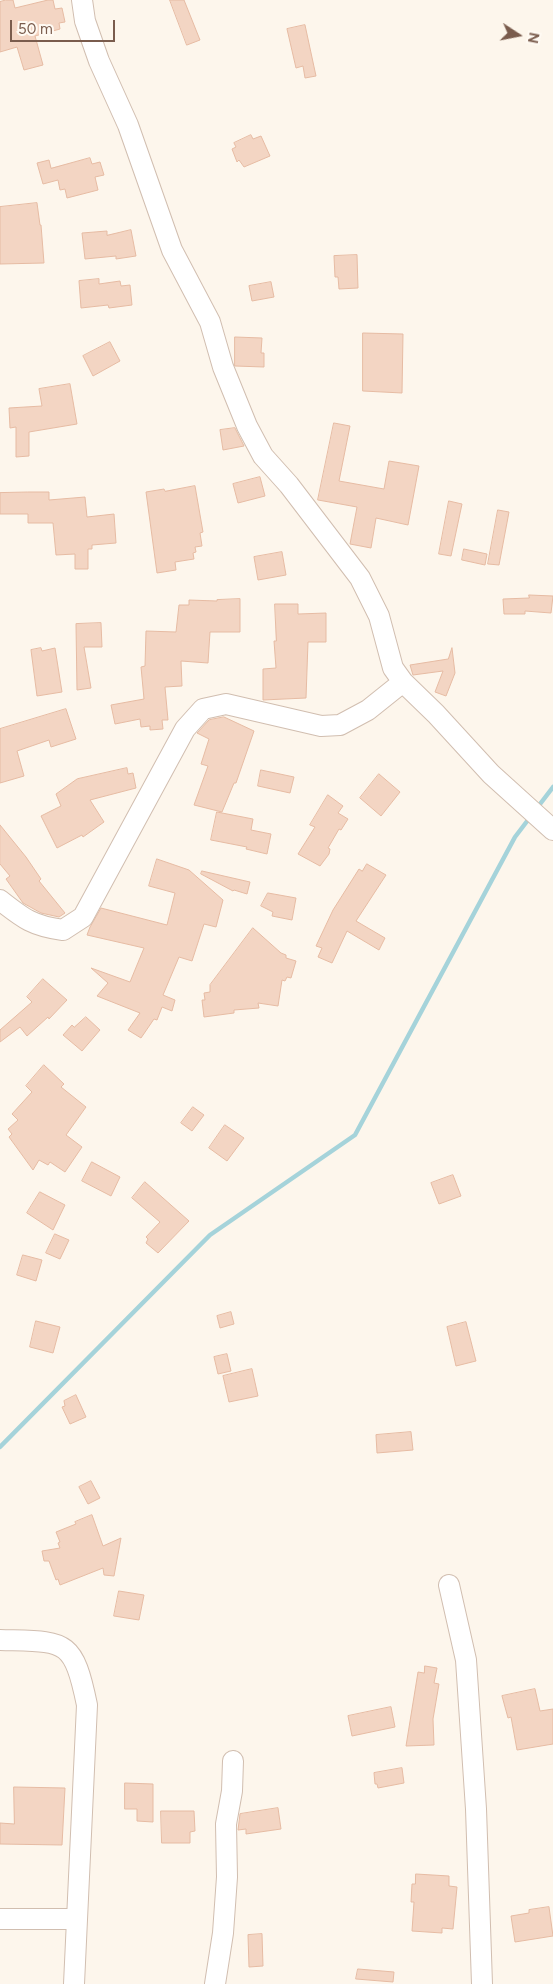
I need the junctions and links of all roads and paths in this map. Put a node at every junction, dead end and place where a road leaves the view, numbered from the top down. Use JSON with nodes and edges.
{"nodes":[{"id":1,"x":82,"y":0,"type":"edge"},
{"id":2,"x":403,"y":682,"type":"junction"},
{"id":3,"x":553,"y":830,"type":"edge"},
{"id":4,"x":0,"y":900,"type":"edge"},
{"id":5,"x":449,"y":1585,"type":"dead end"},
{"id":6,"x":0,"y":1640,"type":"edge"},
{"id":7,"x":233,"y":1761,"type":"dead end"},
{"id":8,"x":0,"y":1919,"type":"edge"},
{"id":9,"x":76,"y":1920,"type":"junction"},
{"id":10,"x":74,"y":1984,"type":"edge"},
{"id":11,"x":215,"y":1984,"type":"edge"},
{"id":12,"x":482,"y":1984,"type":"edge"}],
"edges":[{"from":1,"to":2,"type":"street"},
{"from":2,"to":3,"type":"street"},
{"from":2,"to":4,"type":"street"},
{"from":5,"to":12,"type":"street"},
{"from":6,"to":9,"type":"street"},
{"from":7,"to":11,"type":"street"},
{"from":8,"to":9,"type":"street"},
{"from":9,"to":10,"type":"street"}]}
